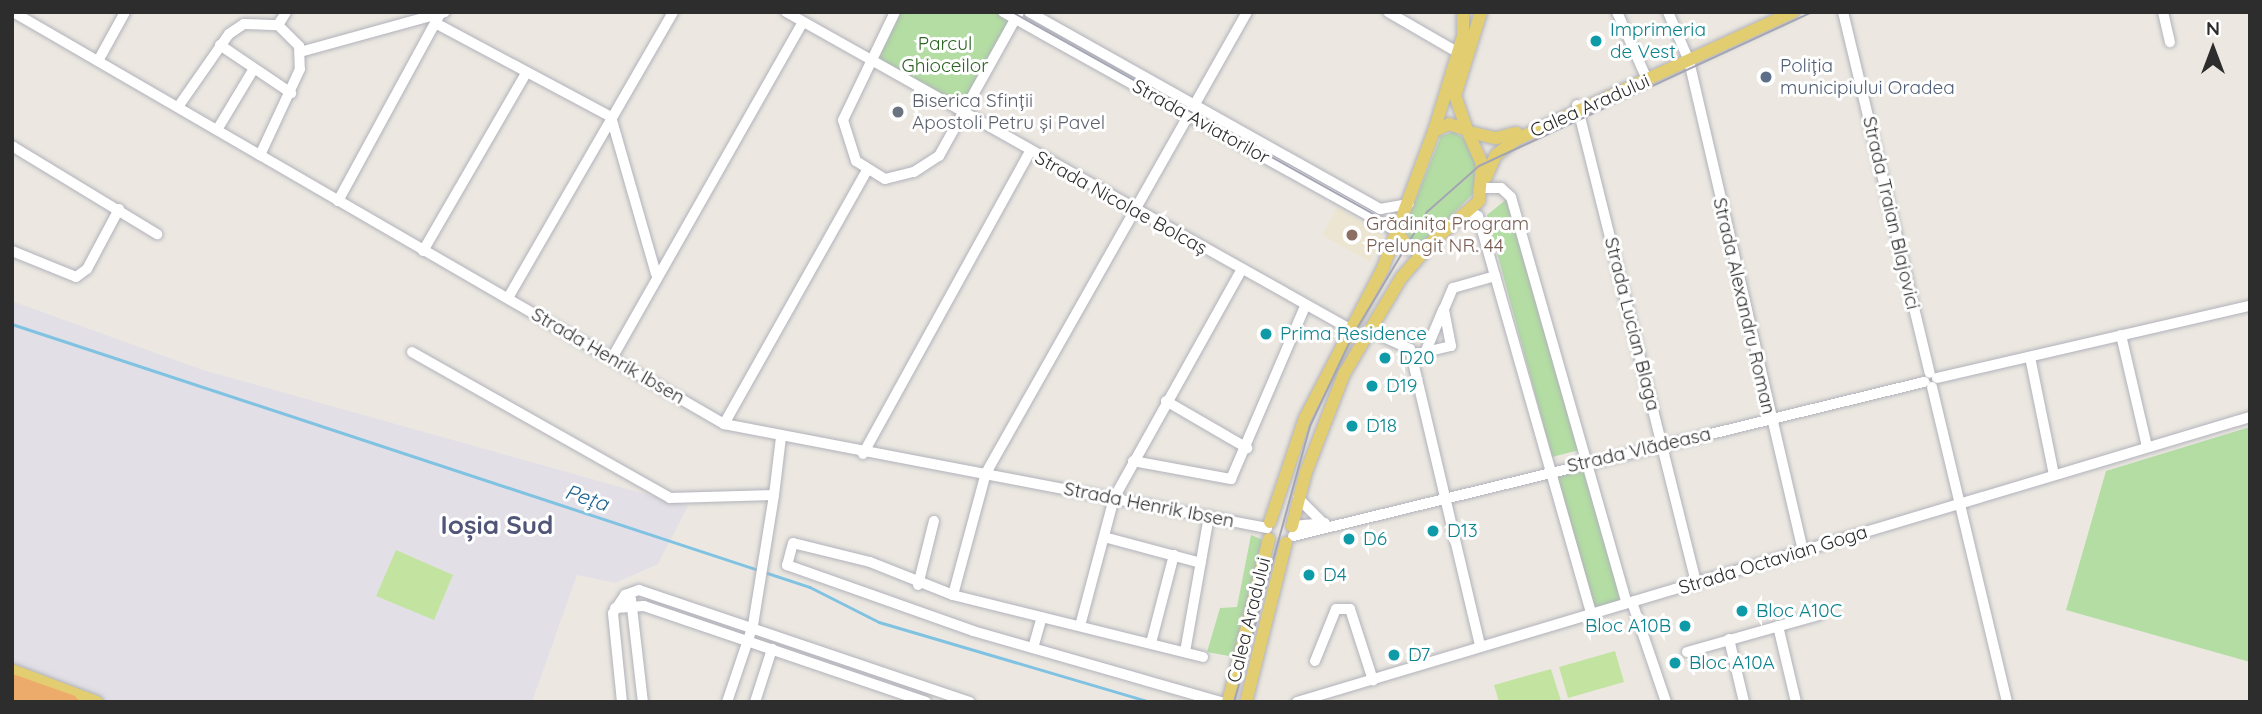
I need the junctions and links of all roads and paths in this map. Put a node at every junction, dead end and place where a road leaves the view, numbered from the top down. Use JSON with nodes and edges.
{"nodes":[{"id":1,"x":13,"y":12,"type":"edge"},
{"id":2,"x":125,"y":12,"type":"edge"},
{"id":3,"x":240,"y":12,"type":"edge"},
{"id":4,"x":286,"y":12,"type":"edge"},
{"id":5,"x":673,"y":12,"type":"edge"},
{"id":6,"x":786,"y":12,"type":"edge"},
{"id":7,"x":895,"y":12,"type":"edge"},
{"id":8,"x":1003,"y":12,"type":"edge"},
{"id":9,"x":1029,"y":12,"type":"edge"},
{"id":10,"x":1247,"y":12,"type":"edge"},
{"id":11,"x":1388,"y":12,"type":"edge"},
{"id":12,"x":1463,"y":12,"type":"edge"},
{"id":13,"x":1481,"y":12,"type":"edge"},
{"id":14,"x":1617,"y":12,"type":"edge"},
{"id":15,"x":1668,"y":12,"type":"edge"},
{"id":16,"x":1782,"y":12,"type":"edge"},
{"id":17,"x":1793,"y":12,"type":"edge"},
{"id":18,"x":1843,"y":12,"type":"edge"},
{"id":19,"x":2162,"y":12,"type":"edge"},
{"id":20,"x":442,"y":13,"type":"edge"},
{"id":21,"x":1017,"y":16,"type":"edge"},
{"id":22,"x":803,"y":22,"type":"junction"},
{"id":23,"x":244,"y":24,"type":"junction"},
{"id":24,"x":278,"y":25,"type":"junction"},
{"id":25,"x":439,"y":25,"type":"junction"},
{"id":26,"x":2170,"y":42,"type":"dead end"},
{"id":27,"x":220,"y":46,"type":"junction"},
{"id":28,"x":300,"y":52,"type":"junction"},
{"id":29,"x":1457,"y":52,"type":"junction"},
{"id":30,"x":1688,"y":59,"type":"junction"},
{"id":31,"x":98,"y":61,"type":"junction"},
{"id":32,"x":869,"y":62,"type":"junction"},
{"id":33,"x":253,"y":70,"type":"junction"},
{"id":34,"x":526,"y":73,"type":"junction"},
{"id":35,"x":1645,"y":75,"type":"junction"},
{"id":36,"x":291,"y":93,"type":"junction"},
{"id":37,"x":1195,"y":104,"type":"junction"},
{"id":38,"x":178,"y":107,"type":"junction"},
{"id":39,"x":1578,"y":108,"type":"junction"},
{"id":40,"x":962,"y":113,"type":"junction"},
{"id":41,"x":1189,"y":115,"type":"junction"},
{"id":42,"x":611,"y":117,"type":"junction"},
{"id":43,"x":217,"y":130,"type":"junction"},
{"id":44,"x":1434,"y":131,"type":"junction"},
{"id":45,"x":1468,"y":131,"type":"junction"},
{"id":46,"x":12,"y":146,"type":"edge"},
{"id":47,"x":1030,"y":151,"type":"junction"},
{"id":48,"x":260,"y":155,"type":"junction"},
{"id":49,"x":866,"y":172,"type":"junction"},
{"id":50,"x":1483,"y":186,"type":"junction"},
{"id":51,"x":338,"y":201,"type":"junction"},
{"id":52,"x":1410,"y":204,"type":"junction"},
{"id":53,"x":119,"y":209,"type":"junction"},
{"id":54,"x":1136,"y":210,"type":"junction"},
{"id":55,"x":1471,"y":212,"type":"junction"},
{"id":56,"x":1399,"y":232,"type":"junction"},
{"id":57,"x":157,"y":233,"type":"dead end"},
{"id":58,"x":1427,"y":248,"type":"junction"},
{"id":59,"x":12,"y":251,"type":"edge"},
{"id":60,"x":423,"y":251,"type":"junction"},
{"id":61,"x":1241,"y":271,"type":"junction"},
{"id":62,"x":656,"y":274,"type":"junction"},
{"id":63,"x":1495,"y":276,"type":"junction"},
{"id":64,"x":508,"y":298,"type":"junction"},
{"id":65,"x":1305,"y":306,"type":"junction"},
{"id":66,"x":2250,"y":306,"type":"edge"},
{"id":67,"x":1444,"y":309,"type":"junction"},
{"id":68,"x":1348,"y":328,"type":"junction"},
{"id":69,"x":1368,"y":330,"type":"junction"},
{"id":70,"x":2121,"y":335,"type":"junction"},
{"id":71,"x":412,"y":352,"type":"dead end"},
{"id":72,"x":1425,"y":353,"type":"junction"},
{"id":73,"x":1412,"y":355,"type":"junction"},
{"id":74,"x":2030,"y":357,"type":"junction"},
{"id":75,"x":612,"y":358,"type":"junction"},
{"id":76,"x":1931,"y":380,"type":"junction"},
{"id":77,"x":1166,"y":401,"type":"junction"},
{"id":78,"x":2250,"y":417,"type":"edge"},
{"id":79,"x":1770,"y":419,"type":"junction"},
{"id":80,"x":724,"y":424,"type":"junction"},
{"id":81,"x":781,"y":437,"type":"junction"},
{"id":82,"x":1661,"y":444,"type":"junction"},
{"id":83,"x":2147,"y":447,"type":"junction"},
{"id":84,"x":1247,"y":448,"type":"junction"},
{"id":85,"x":863,"y":454,"type":"junction"},
{"id":86,"x":1133,"y":461,"type":"junction"},
{"id":87,"x":1588,"y":461,"type":"junction"},
{"id":88,"x":1552,"y":471,"type":"junction"},
{"id":89,"x":986,"y":473,"type":"junction"},
{"id":90,"x":2054,"y":475,"type":"junction"},
{"id":91,"x":774,"y":495,"type":"junction"},
{"id":92,"x":1444,"y":497,"type":"junction"},
{"id":93,"x":1114,"y":498,"type":"junction"},
{"id":94,"x":1298,"y":498,"type":"junction"},
{"id":95,"x":1957,"y":504,"type":"junction"},
{"id":96,"x":1209,"y":516,"type":"junction"},
{"id":97,"x":1354,"y":520,"type":"junction"},
{"id":98,"x":934,"y":521,"type":"dead end"},
{"id":99,"x":1326,"y":523,"type":"junction"},
{"id":100,"x":1269,"y":530,"type":"junction"},
{"id":101,"x":1291,"y":533,"type":"junction"},
{"id":102,"x":1104,"y":537,"type":"junction"},
{"id":103,"x":1803,"y":551,"type":"junction"},
{"id":104,"x":1174,"y":555,"type":"junction"},
{"id":105,"x":1201,"y":563,"type":"junction"},
{"id":106,"x":1696,"y":584,"type":"junction"},
{"id":107,"x":918,"y":585,"type":"junction"},
{"id":108,"x":636,"y":591,"type":"junction"},
{"id":109,"x":953,"y":595,"type":"junction"},
{"id":110,"x":1629,"y":602,"type":"junction"},
{"id":111,"x":632,"y":607,"type":"junction"},
{"id":112,"x":615,"y":608,"type":"junction"},
{"id":113,"x":1591,"y":613,"type":"junction"},
{"id":114,"x":1819,"y":615,"type":"dead end"},
{"id":115,"x":1042,"y":617,"type":"junction"},
{"id":116,"x":753,"y":625,"type":"junction"},
{"id":117,"x":1080,"y":626,"type":"junction"},
{"id":118,"x":1778,"y":626,"type":"junction"},
{"id":119,"x":1730,"y":639,"type":"junction"},
{"id":120,"x":748,"y":641,"type":"junction"},
{"id":121,"x":1151,"y":643,"type":"junction"},
{"id":122,"x":1480,"y":646,"type":"junction"},
{"id":123,"x":1033,"y":648,"type":"junction"},
{"id":124,"x":772,"y":649,"type":"junction"},
{"id":125,"x":1185,"y":652,"type":"junction"},
{"id":126,"x":1687,"y":652,"type":"dead end"},
{"id":127,"x":1203,"y":657,"type":"dead end"},
{"id":128,"x":1315,"y":661,"type":"dead end"},
{"id":129,"x":12,"y":670,"type":"edge"},
{"id":130,"x":1373,"y":680,"type":"junction"},
{"id":131,"x":12,"y":681,"type":"edge"},
{"id":132,"x":12,"y":692,"type":"edge"},
{"id":133,"x":12,"y":699,"type":"edge"},
{"id":134,"x":20,"y":702,"type":"edge"},
{"id":135,"x":40,"y":702,"type":"edge"},
{"id":136,"x":71,"y":702,"type":"edge"},
{"id":137,"x":97,"y":702,"type":"edge"},
{"id":138,"x":622,"y":702,"type":"edge"},
{"id":139,"x":643,"y":702,"type":"edge"},
{"id":140,"x":727,"y":702,"type":"edge"},
{"id":141,"x":755,"y":702,"type":"edge"},
{"id":142,"x":926,"y":702,"type":"edge"},
{"id":143,"x":970,"y":702,"type":"edge"},
{"id":144,"x":1221,"y":702,"type":"edge"},
{"id":145,"x":1228,"y":702,"type":"edge"},
{"id":146,"x":1246,"y":702,"type":"edge"},
{"id":147,"x":1297,"y":702,"type":"edge"},
{"id":148,"x":1666,"y":702,"type":"edge"},
{"id":149,"x":1744,"y":702,"type":"edge"},
{"id":150,"x":1796,"y":702,"type":"edge"},
{"id":151,"x":2007,"y":702,"type":"edge"}],
"edges":[{"from":1,"to":31,"type":"street","name":"Strada Henrik Ibsen"},
{"from":2,"to":31,"type":"street"},
{"from":3,"to":23,"type":"street"},
{"from":4,"to":24,"type":"street"},
{"from":5,"to":42,"type":"street"},
{"from":6,"to":22,"type":"street","name":"Strada Nicolae Bolcaș"},
{"from":7,"to":32,"type":"street"},
{"from":8,"to":21,"type":"street","name":"Strada Aviatorilor"},
{"from":9,"to":37,"type":"street","name":"Strada Aviatorilor"},
{"from":10,"to":37,"type":"street"},
{"from":11,"to":29,"type":"street"},
{"from":12,"to":29,"type":"main road"},
{"from":13,"to":45,"type":"main road"},
{"from":14,"to":35,"type":"street"},
{"from":15,"to":30,"type":"street","name":"Strada Alexandru Roman"},
{"from":16,"to":30,"type":"main road","name":"Calea Aradului"},
{"from":17,"to":30,"type":"main road","name":"Calea Aradului"},
{"from":18,"to":76,"type":"street","name":"Strada Traian Blajovici"},
{"from":19,"to":26,"type":"street"},
{"from":20,"to":25,"type":"street"},
{"from":20,"to":28,"type":"street"},
{"from":21,"to":40,"type":"street"},
{"from":21,"to":41,"type":"street","name":"Strada Aviatorilor"},
{"from":22,"to":32,"type":"street","name":"Strada Nicolae Bolcaș"},
{"from":22,"to":62,"type":"street"},
{"from":23,"to":24,"type":"street"},
{"from":23,"to":27,"type":"street"},
{"from":24,"to":28,"type":"street"},
{"from":25,"to":34,"type":"street"},
{"from":25,"to":51,"type":"street"},
{"from":27,"to":33,"type":"street"},
{"from":27,"to":38,"type":"street"},
{"from":28,"to":36,"type":"street"},
{"from":29,"to":44,"type":"main road"},
{"from":30,"to":35,"type":"main road","name":"Calea Aradului"},
{"from":30,"to":39,"type":"main road","name":"Calea Aradului"},
{"from":30,"to":79,"type":"street","name":"Strada Alexandru Roman"},
{"from":31,"to":38,"type":"street","name":"Strada Henrik Ibsen"},
{"from":32,"to":40,"type":"street","name":"Strada Nicolae Bolcaș"},
{"from":32,"to":49,"type":"street"},
{"from":33,"to":36,"type":"street"},
{"from":33,"to":43,"type":"street"},
{"from":34,"to":42,"type":"street"},
{"from":34,"to":60,"type":"street"},
{"from":35,"to":39,"type":"main road","name":"Calea Aradului"},
{"from":36,"to":48,"type":"street"},
{"from":37,"to":41,"type":"street"},
{"from":37,"to":52,"type":"street","name":"Strada Aviatorilor"},
{"from":38,"to":43,"type":"street","name":"Strada Henrik Ibsen"},
{"from":39,"to":45,"type":"main road","name":"Calea Aradului"},
{"from":39,"to":50,"type":"main road","name":"Calea Aradului"},
{"from":39,"to":82,"type":"street","name":"Strada Lucian Blaga"},
{"from":40,"to":47,"type":"street","name":"Strada Nicolae Bolcaș"},
{"from":40,"to":49,"type":"street"},
{"from":41,"to":54,"type":"street"},
{"from":41,"to":56,"type":"street","name":"Strada Aviatorilor"},
{"from":42,"to":62,"type":"street"},
{"from":42,"to":64,"type":"street"},
{"from":43,"to":48,"type":"street","name":"Strada Henrik Ibsen"},
{"from":44,"to":45,"type":"main road","name":"Calea Aradului"},
{"from":44,"to":52,"type":"main road","name":"Calea Aradului"},
{"from":45,"to":50,"type":"main road"},
{"from":46,"to":53,"type":"street"},
{"from":47,"to":54,"type":"street","name":"Strada Nicolae Bolcaș"},
{"from":47,"to":85,"type":"street"},
{"from":48,"to":51,"type":"street","name":"Strada Henrik Ibsen"},
{"from":49,"to":80,"type":"street"},
{"from":50,"to":55,"type":"main road","name":"Calea Aradului"},
{"from":50,"to":87,"type":"street"},
{"from":51,"to":60,"type":"street","name":"Strada Henrik Ibsen"},
{"from":52,"to":56,"type":"main road","name":"Calea Aradului"},
{"from":53,"to":57,"type":"street"},
{"from":53,"to":59,"type":"street"},
{"from":54,"to":61,"type":"street","name":"Strada Nicolae Bolcaș"},
{"from":54,"to":89,"type":"street"},
{"from":55,"to":58,"type":"main road","name":"Calea Aradului"},
{"from":55,"to":63,"type":"street"},
{"from":56,"to":58,"type":"main road"},
{"from":56,"to":68,"type":"main road","name":"Calea Aradului"},
{"from":58,"to":69,"type":"main road","name":"Calea Aradului"},
{"from":60,"to":64,"type":"street","name":"Strada Henrik Ibsen"},
{"from":61,"to":65,"type":"street","name":"Strada Nicolae Bolcaș"},
{"from":61,"to":77,"type":"street"},
{"from":62,"to":75,"type":"street"},
{"from":63,"to":67,"type":"street"},
{"from":63,"to":88,"type":"street"},
{"from":64,"to":75,"type":"street","name":"Strada Henrik Ibsen"},
{"from":65,"to":68,"type":"street","name":"Strada Nicolae Bolcaș"},
{"from":65,"to":84,"type":"street"},
{"from":66,"to":70,"type":"street","name":"Strada Vlădeasa"},
{"from":67,"to":72,"type":"street"},
{"from":67,"to":72,"type":"street"},
{"from":68,"to":100,"type":"main road","name":"Calea Aradului"},
{"from":69,"to":73,"type":"street"},
{"from":69,"to":94,"type":"main road","name":"Calea Aradului"},
{"from":70,"to":74,"type":"street","name":"Strada Vlădeasa"},
{"from":70,"to":83,"type":"street"},
{"from":71,"to":91,"type":"street"},
{"from":72,"to":73,"type":"street"},
{"from":73,"to":92,"type":"street"},
{"from":74,"to":76,"type":"street","name":"Strada Vlădeasa"},
{"from":74,"to":90,"type":"street"},
{"from":75,"to":80,"type":"street","name":"Strada Henrik Ibsen"},
{"from":76,"to":79,"type":"street","name":"Strada Vlădeasa"},
{"from":76,"to":95,"type":"street","name":"Strada Traian Blajovici"},
{"from":77,"to":84,"type":"street"},
{"from":77,"to":86,"type":"street"},
{"from":78,"to":83,"type":"street","name":"Strada Octavian Goga"},
{"from":79,"to":82,"type":"street","name":"Strada Vlădeasa"},
{"from":79,"to":103,"type":"street","name":"Strada Alexandru Roman"},
{"from":80,"to":81,"type":"street","name":"Strada Henrik Ibsen"},
{"from":81,"to":85,"type":"street","name":"Strada Henrik Ibsen"},
{"from":81,"to":91,"type":"street"},
{"from":82,"to":87,"type":"street","name":"Strada Vlădeasa"},
{"from":82,"to":106,"type":"street","name":"Strada Lucian Blaga"},
{"from":83,"to":90,"type":"street","name":"Strada Octavian Goga"},
{"from":84,"to":86,"type":"street"},
{"from":85,"to":89,"type":"street","name":"Strada Henrik Ibsen"},
{"from":86,"to":93,"type":"street"},
{"from":87,"to":88,"type":"street","name":"Strada Vlădeasa"},
{"from":87,"to":110,"type":"street"},
{"from":88,"to":92,"type":"street","name":"Strada Vlădeasa"},
{"from":88,"to":113,"type":"street"},
{"from":89,"to":93,"type":"street","name":"Strada Henrik Ibsen"},
{"from":89,"to":109,"type":"street"},
{"from":90,"to":95,"type":"street","name":"Strada Octavian Goga"},
{"from":91,"to":116,"type":"street"},
{"from":92,"to":97,"type":"street","name":"Strada Vlădeasa"},
{"from":92,"to":122,"type":"street"},
{"from":93,"to":96,"type":"street","name":"Strada Henrik Ibsen"},
{"from":93,"to":102,"type":"street"},
{"from":94,"to":99,"type":"street"},
{"from":94,"to":101,"type":"main road","name":"Calea Aradului"},
{"from":95,"to":103,"type":"street","name":"Strada Octavian Goga"},
{"from":95,"to":151,"type":"street","name":"Strada Traian Blajovici"},
{"from":96,"to":100,"type":"street","name":"Strada Henrik Ibsen"},
{"from":96,"to":105,"type":"street"},
{"from":97,"to":99,"type":"street","name":"Strada Vlădeasa"},
{"from":97,"to":101,"type":"street","name":"Strada Vlădeasa"},
{"from":98,"to":107,"type":"street"},
{"from":99,"to":101,"type":"street","name":"Strada Vlădeasa"},
{"from":100,"to":101,"type":"main road","name":"Calea Aradului"},
{"from":100,"to":101,"type":"main road"},
{"from":100,"to":145,"type":"main road","name":"Calea Aradului"},
{"from":101,"to":146,"type":"main road","name":"Calea Aradului"},
{"from":102,"to":104,"type":"street"},
{"from":102,"to":117,"type":"street"},
{"from":103,"to":106,"type":"street","name":"Strada Octavian Goga"},
{"from":104,"to":105,"type":"street"},
{"from":104,"to":121,"type":"street"},
{"from":105,"to":125,"type":"street"},
{"from":106,"to":110,"type":"street","name":"Strada Octavian Goga"},
{"from":107,"to":109,"type":"street"},
{"from":107,"to":123,"type":"street"},
{"from":108,"to":111,"type":"street"},
{"from":108,"to":112,"type":"street"},
{"from":108,"to":116,"type":"street"},
{"from":109,"to":115,"type":"street"},
{"from":110,"to":113,"type":"street","name":"Strada Octavian Goga"},
{"from":110,"to":148,"type":"street"},
{"from":111,"to":112,"type":"street"},
{"from":111,"to":120,"type":"street"},
{"from":111,"to":139,"type":"street"},
{"from":112,"to":138,"type":"street"},
{"from":113,"to":122,"type":"street","name":"Strada Octavian Goga"},
{"from":114,"to":118,"type":"street"},
{"from":115,"to":117,"type":"street"},
{"from":115,"to":123,"type":"street"},
{"from":116,"to":120,"type":"street"},
{"from":116,"to":143,"type":"street"},
{"from":117,"to":121,"type":"street"},
{"from":118,"to":119,"type":"street"},
{"from":118,"to":150,"type":"street"},
{"from":119,"to":126,"type":"street"},
{"from":119,"to":149,"type":"street"},
{"from":120,"to":124,"type":"street"},
{"from":120,"to":140,"type":"street"},
{"from":121,"to":125,"type":"street"},
{"from":122,"to":130,"type":"street","name":"Strada Octavian Goga"},
{"from":123,"to":144,"type":"street"},
{"from":124,"to":141,"type":"street"},
{"from":124,"to":142,"type":"street"},
{"from":125,"to":127,"type":"street"},
{"from":128,"to":130,"type":"street"},
{"from":129,"to":137,"type":"main road"},
{"from":130,"to":147,"type":"street","name":"Strada Octavian Goga"},
{"from":131,"to":136,"type":"highway"},
{"from":132,"to":135,"type":"highway"},
{"from":133,"to":134,"type":"main road"}]}
